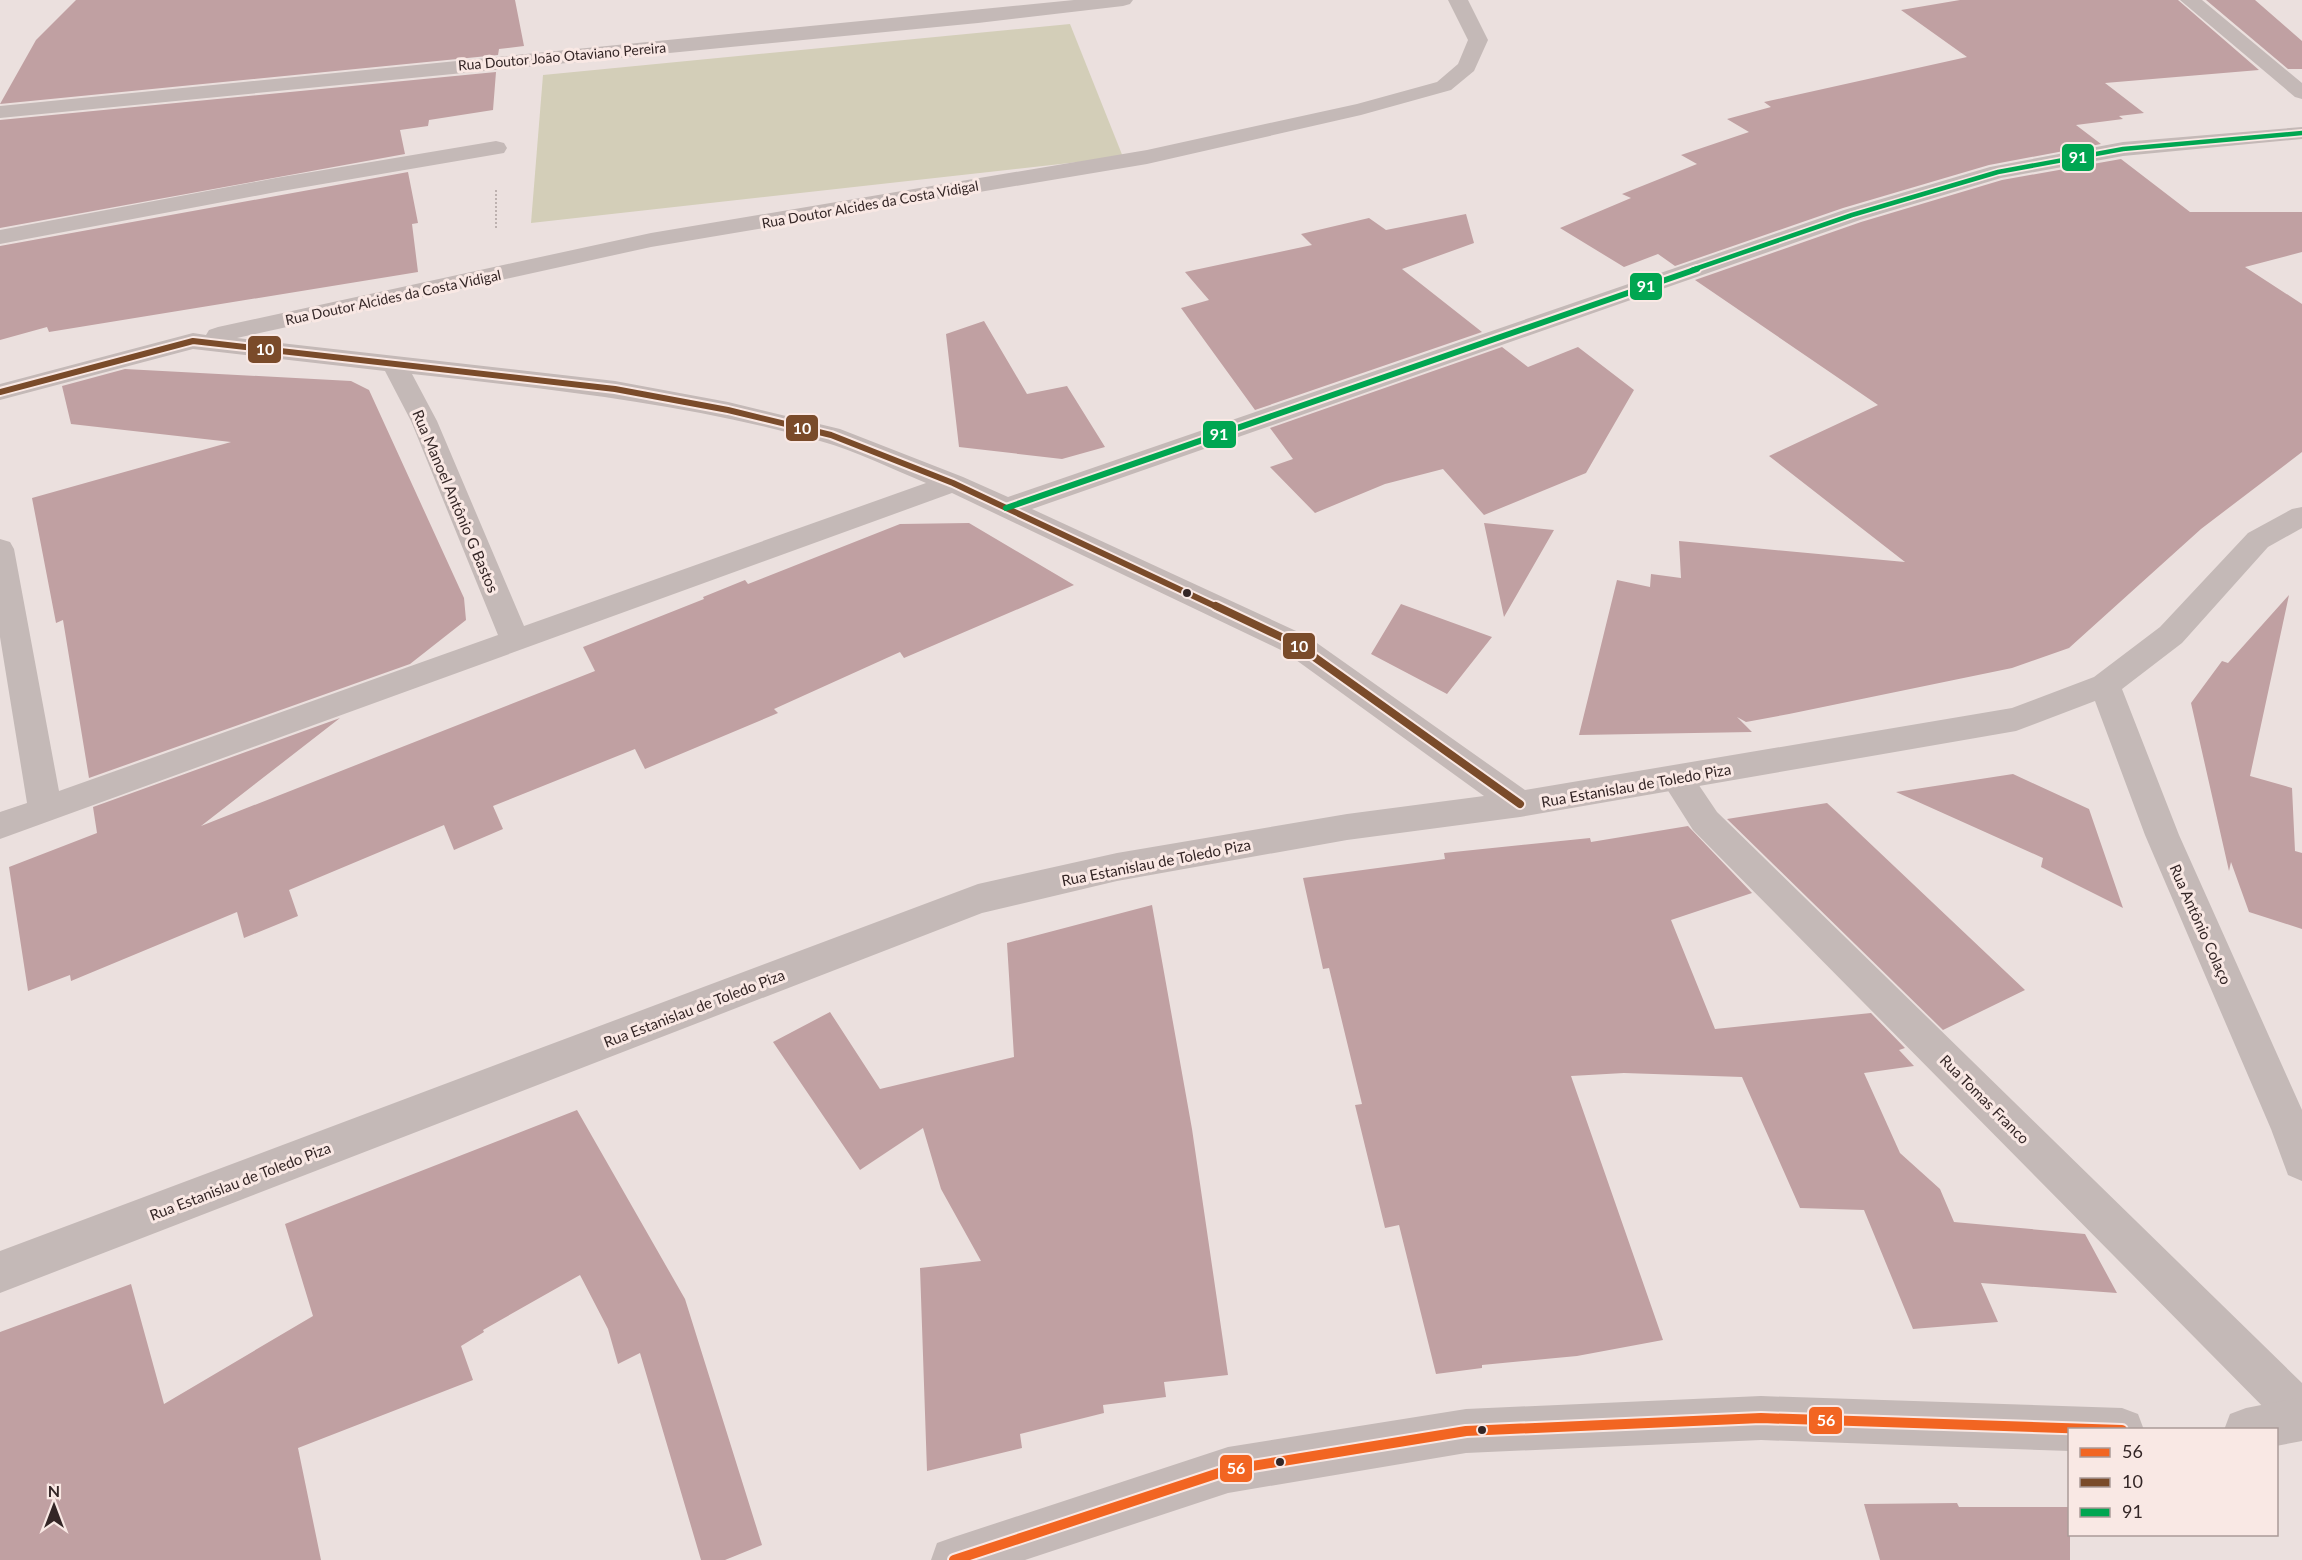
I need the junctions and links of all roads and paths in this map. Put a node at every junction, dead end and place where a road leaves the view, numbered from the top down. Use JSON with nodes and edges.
{"nodes":[{"id":1,"x":1123,"y":0,"type":"edge"},
{"id":2,"x":1458,"y":0,"type":"edge"},
{"id":3,"x":2190,"y":0,"type":"edge"},
{"id":4,"x":2302,"y":93,"type":"edge"},
{"id":5,"x":0,"y":112,"type":"edge"},
{"id":6,"x":2302,"y":133,"type":"edge"},
{"id":7,"x":496,"y":148,"type":"dead end"},
{"id":8,"x":0,"y":237,"type":"edge"},
{"id":9,"x":193,"y":341,"type":"junction"},
{"id":10,"x":394,"y":364,"type":"junction"},
{"id":11,"x":0,"y":392,"type":"edge"},
{"id":12,"x":953,"y":483,"type":"junction"},
{"id":13,"x":1006,"y":508,"type":"junction"},
{"id":14,"x":2302,"y":516,"type":"edge"},
{"id":15,"x":0,"y":549,"type":"edge"},
{"id":16,"x":515,"y":640,"type":"junction"},
{"id":17,"x":2105,"y":685,"type":"junction"},
{"id":18,"x":1676,"y":778,"type":"junction"},
{"id":19,"x":1520,"y":804,"type":"junction"},
{"id":20,"x":45,"y":809,"type":"junction"},
{"id":21,"x":0,"y":826,"type":"edge"},
{"id":22,"x":2302,"y":1162,"type":"edge"},
{"id":23,"x":0,"y":1272,"type":"edge"},
{"id":24,"x":2302,"y":1414,"type":"edge"},
{"id":25,"x":2302,"y":1419,"type":"edge"},
{"id":26,"x":2068,"y":1428,"type":"edge"},
{"id":27,"x":2256,"y":1428,"type":"edge"},
{"id":28,"x":954,"y":1560,"type":"edge"}],
"edges":[{"from":1,"to":5,"type":"street","name":"Rua Doutor João Otaviano Pereira"},
{"from":2,"to":9,"type":"street","name":"Rua Doutor Alcides da Costa Vidigal"},
{"from":3,"to":4,"type":"street"},
{"from":6,"to":13,"type":"street"},
{"from":7,"to":8,"type":"street"},
{"from":9,"to":10,"type":"street"},
{"from":9,"to":11,"type":"street","name":"Rua Doutor Alcides da Costa Vidigal"},
{"from":10,"to":12,"type":"street"},
{"from":10,"to":16,"type":"street","name":"Rua Manoel Antônio G Bastos"},
{"from":12,"to":13,"type":"street"},
{"from":12,"to":16,"type":"street"},
{"from":13,"to":19,"type":"street"},
{"from":14,"to":17,"type":"street","name":"Rua Estanislau de Toledo Piza"},
{"from":15,"to":20,"type":"street"},
{"from":16,"to":20,"type":"street"},
{"from":17,"to":18,"type":"street","name":"Rua Estanislau de Toledo Piza"},
{"from":17,"to":22,"type":"street","name":"Rua Antônio Colaço"},
{"from":18,"to":19,"type":"street","name":"Rua Estanislau de Toledo Piza"},
{"from":18,"to":24,"type":"street","name":"Rua Tomas Franco"},
{"from":19,"to":23,"type":"street","name":"Rua Estanislau de Toledo Piza"},
{"from":20,"to":21,"type":"street"},
{"from":25,"to":27,"type":"street"},
{"from":26,"to":28,"type":"street"}]}
